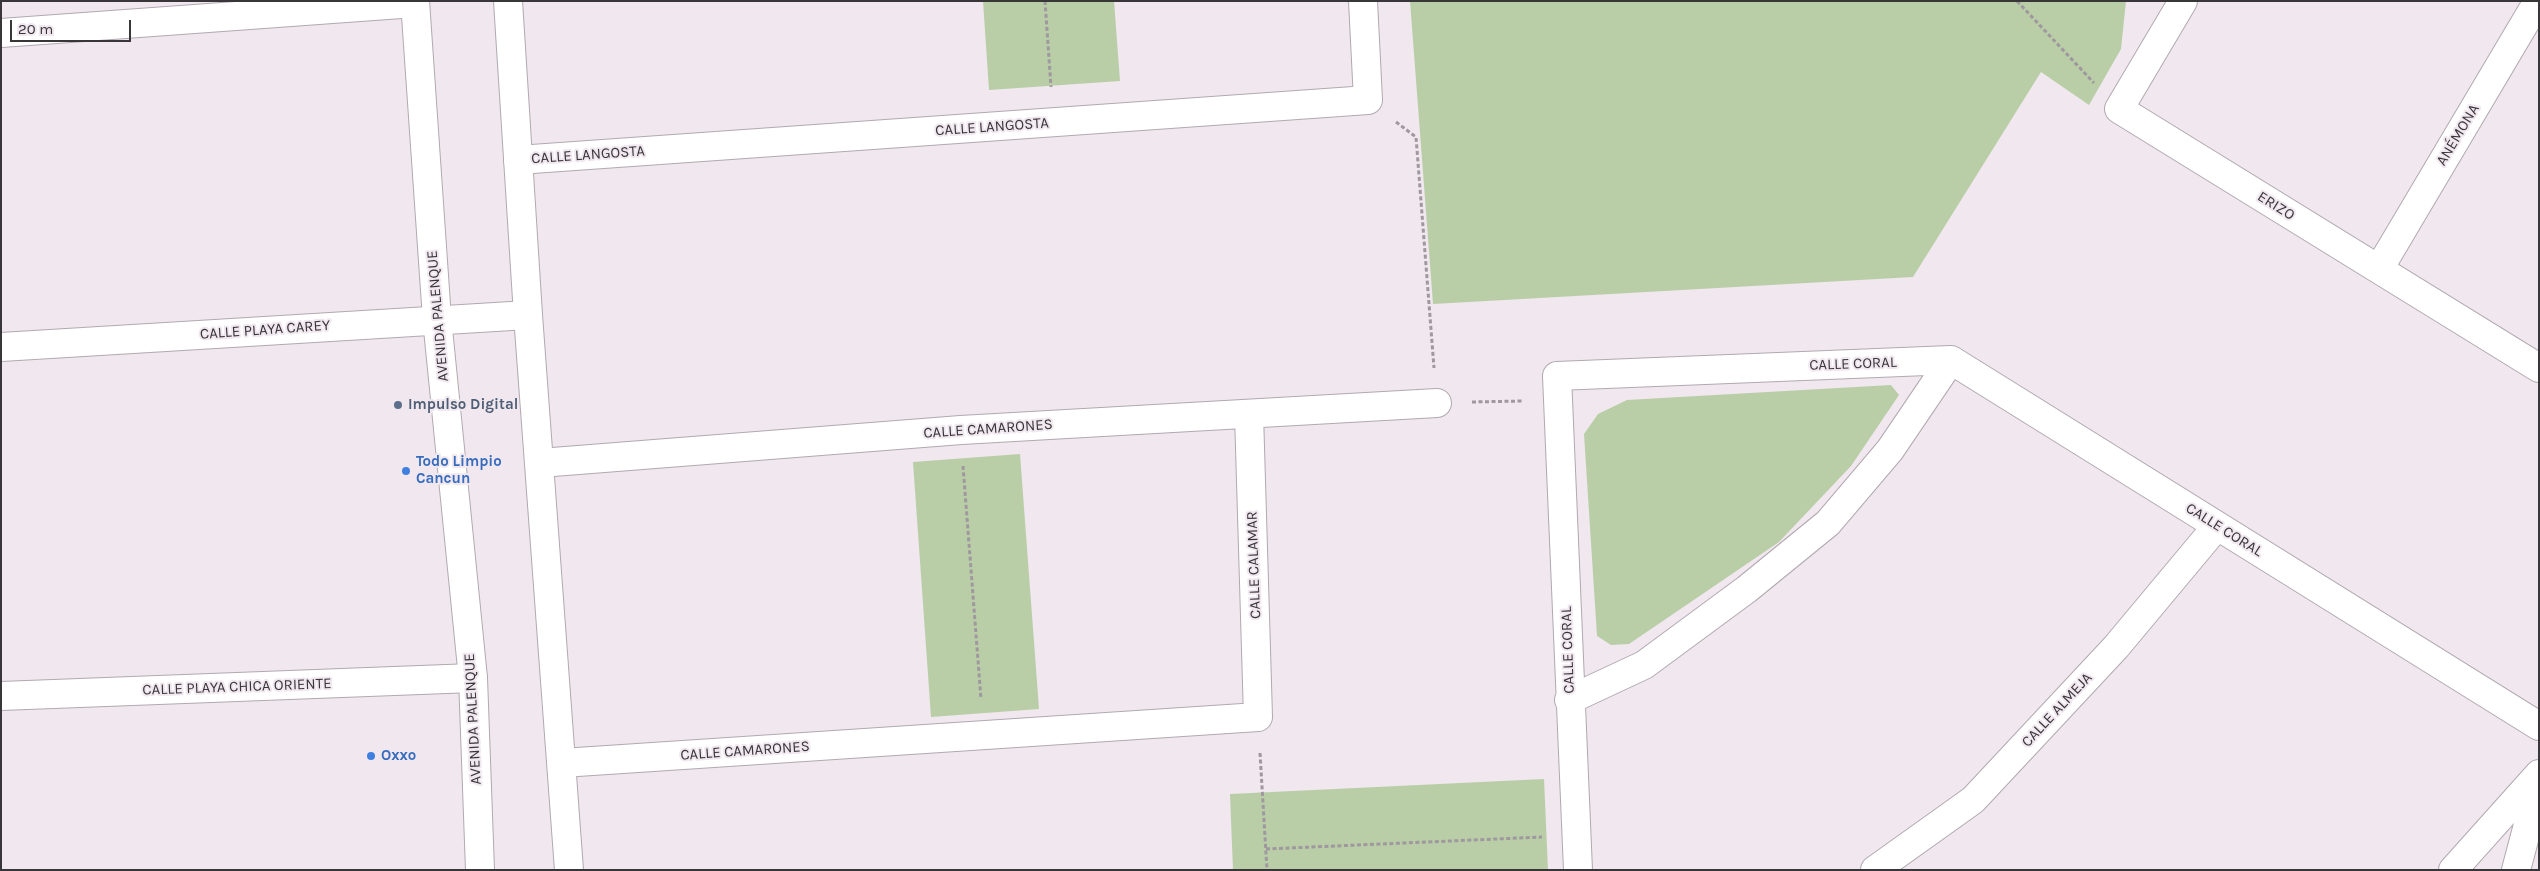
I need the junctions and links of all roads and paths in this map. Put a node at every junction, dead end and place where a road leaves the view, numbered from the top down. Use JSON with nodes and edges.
{"nodes":[{"id":1,"x":508,"y":1,"type":"edge"},
{"id":2,"x":1045,"y":1,"type":"edge"},
{"id":3,"x":1363,"y":1,"type":"edge"},
{"id":4,"x":2017,"y":1,"type":"edge"},
{"id":5,"x":2538,"y":1,"type":"edge"},
{"id":6,"x":415,"y":2,"type":"edge"},
{"id":7,"x":2182,"y":2,"type":"edge"},
{"id":8,"x":1,"y":33,"type":"edge"},
{"id":9,"x":1368,"y":100,"type":"junction"},
{"id":10,"x":2119,"y":109,"type":"junction"},
{"id":11,"x":1053,"y":123,"type":"junction"},
{"id":12,"x":518,"y":160,"type":"junction"},
{"id":13,"x":2379,"y":269,"type":"junction"},
{"id":14,"x":528,"y":315,"type":"junction"},
{"id":15,"x":437,"y":319,"type":"junction"},
{"id":16,"x":1,"y":347,"type":"edge"},
{"id":17,"x":1951,"y":360,"type":"junction"},
{"id":18,"x":2539,"y":368,"type":"edge"},
{"id":19,"x":1559,"y":400,"type":"junction"},
{"id":20,"x":1437,"y":404,"type":"junction"},
{"id":21,"x":1249,"y":414,"type":"junction"},
{"id":22,"x":960,"y":430,"type":"junction"},
{"id":23,"x":540,"y":463,"type":"junction"},
{"id":24,"x":2217,"y":526,"type":"junction"},
{"id":25,"x":473,"y":678,"type":"junction"},
{"id":26,"x":1,"y":696,"type":"edge"},
{"id":27,"x":1569,"y":700,"type":"junction"},
{"id":28,"x":1258,"y":716,"type":"junction"},
{"id":29,"x":2539,"y":726,"type":"edge"},
{"id":30,"x":983,"y":735,"type":"junction"},
{"id":31,"x":562,"y":763,"type":"junction"},
{"id":32,"x":2539,"y":774,"type":"edge"},
{"id":33,"x":2539,"y":783,"type":"edge"},
{"id":34,"x":1575,"y":836,"type":"junction"},
{"id":35,"x":1266,"y":849,"type":"junction"},
{"id":36,"x":480,"y":870,"type":"edge"},
{"id":37,"x":569,"y":870,"type":"edge"},
{"id":38,"x":1267,"y":870,"type":"edge"},
{"id":39,"x":1578,"y":870,"type":"edge"},
{"id":40,"x":1875,"y":870,"type":"edge"},
{"id":41,"x":2453,"y":870,"type":"edge"},
{"id":42,"x":2516,"y":870,"type":"edge"}],
"edges":[{"from":1,"to":12,"type":"street"},
{"from":2,"to":11,"type":"path"},
{"from":3,"to":9,"type":"street"},
{"from":4,"to":10,"type":"path"},
{"from":5,"to":13,"type":"street","name":"ANÉMONA"},
{"from":6,"to":8,"type":"street"},
{"from":6,"to":15,"type":"street","name":"AVENIDA PALENQUE"},
{"from":7,"to":10,"type":"street"},
{"from":9,"to":11,"type":"street","name":"CALLE LANGOSTA"},
{"from":9,"to":20,"type":"path"},
{"from":10,"to":13,"type":"street","name":"ERIZO"},
{"from":11,"to":12,"type":"street","name":"CALLE LANGOSTA"},
{"from":12,"to":14,"type":"street"},
{"from":13,"to":18,"type":"street","name":"ERIZO"},
{"from":14,"to":15,"type":"street","name":"CALLE PLAYA CAREY"},
{"from":14,"to":23,"type":"street"},
{"from":15,"to":16,"type":"street","name":"CALLE PLAYA CAREY"},
{"from":15,"to":25,"type":"street","name":"AVENIDA PALENQUE"},
{"from":17,"to":19,"type":"street","name":"CALLE CORAL"},
{"from":17,"to":24,"type":"street","name":"CALLE CORAL"},
{"from":17,"to":27,"type":"street"},
{"from":19,"to":20,"type":"path"},
{"from":19,"to":27,"type":"street","name":"CALLE CORAL"},
{"from":20,"to":21,"type":"street","name":"CALLE CAMARONES"},
{"from":21,"to":22,"type":"street","name":"CALLE CAMARONES"},
{"from":21,"to":28,"type":"street","name":"CALLE CALAMAR"},
{"from":22,"to":23,"type":"street","name":"CALLE CAMARONES"},
{"from":22,"to":30,"type":"path"},
{"from":23,"to":31,"type":"street"},
{"from":24,"to":29,"type":"street","name":"CALLE CORAL"},
{"from":24,"to":40,"type":"street","name":"CALLE ALMEJA"},
{"from":25,"to":26,"type":"street","name":"CALLE PLAYA CHICA ORIENTE"},
{"from":25,"to":36,"type":"street","name":"AVENIDA PALENQUE"},
{"from":27,"to":34,"type":"street","name":"CALLE CORAL"},
{"from":28,"to":30,"type":"street","name":"CALLE CAMARONES"},
{"from":28,"to":35,"type":"path"},
{"from":30,"to":31,"type":"street","name":"CALLE CAMARONES"},
{"from":31,"to":37,"type":"street"},
{"from":32,"to":41,"type":"street"},
{"from":33,"to":42,"type":"street"},
{"from":34,"to":35,"type":"path"},
{"from":34,"to":39,"type":"street","name":"CALLE CORAL"},
{"from":35,"to":38,"type":"path"}]}
